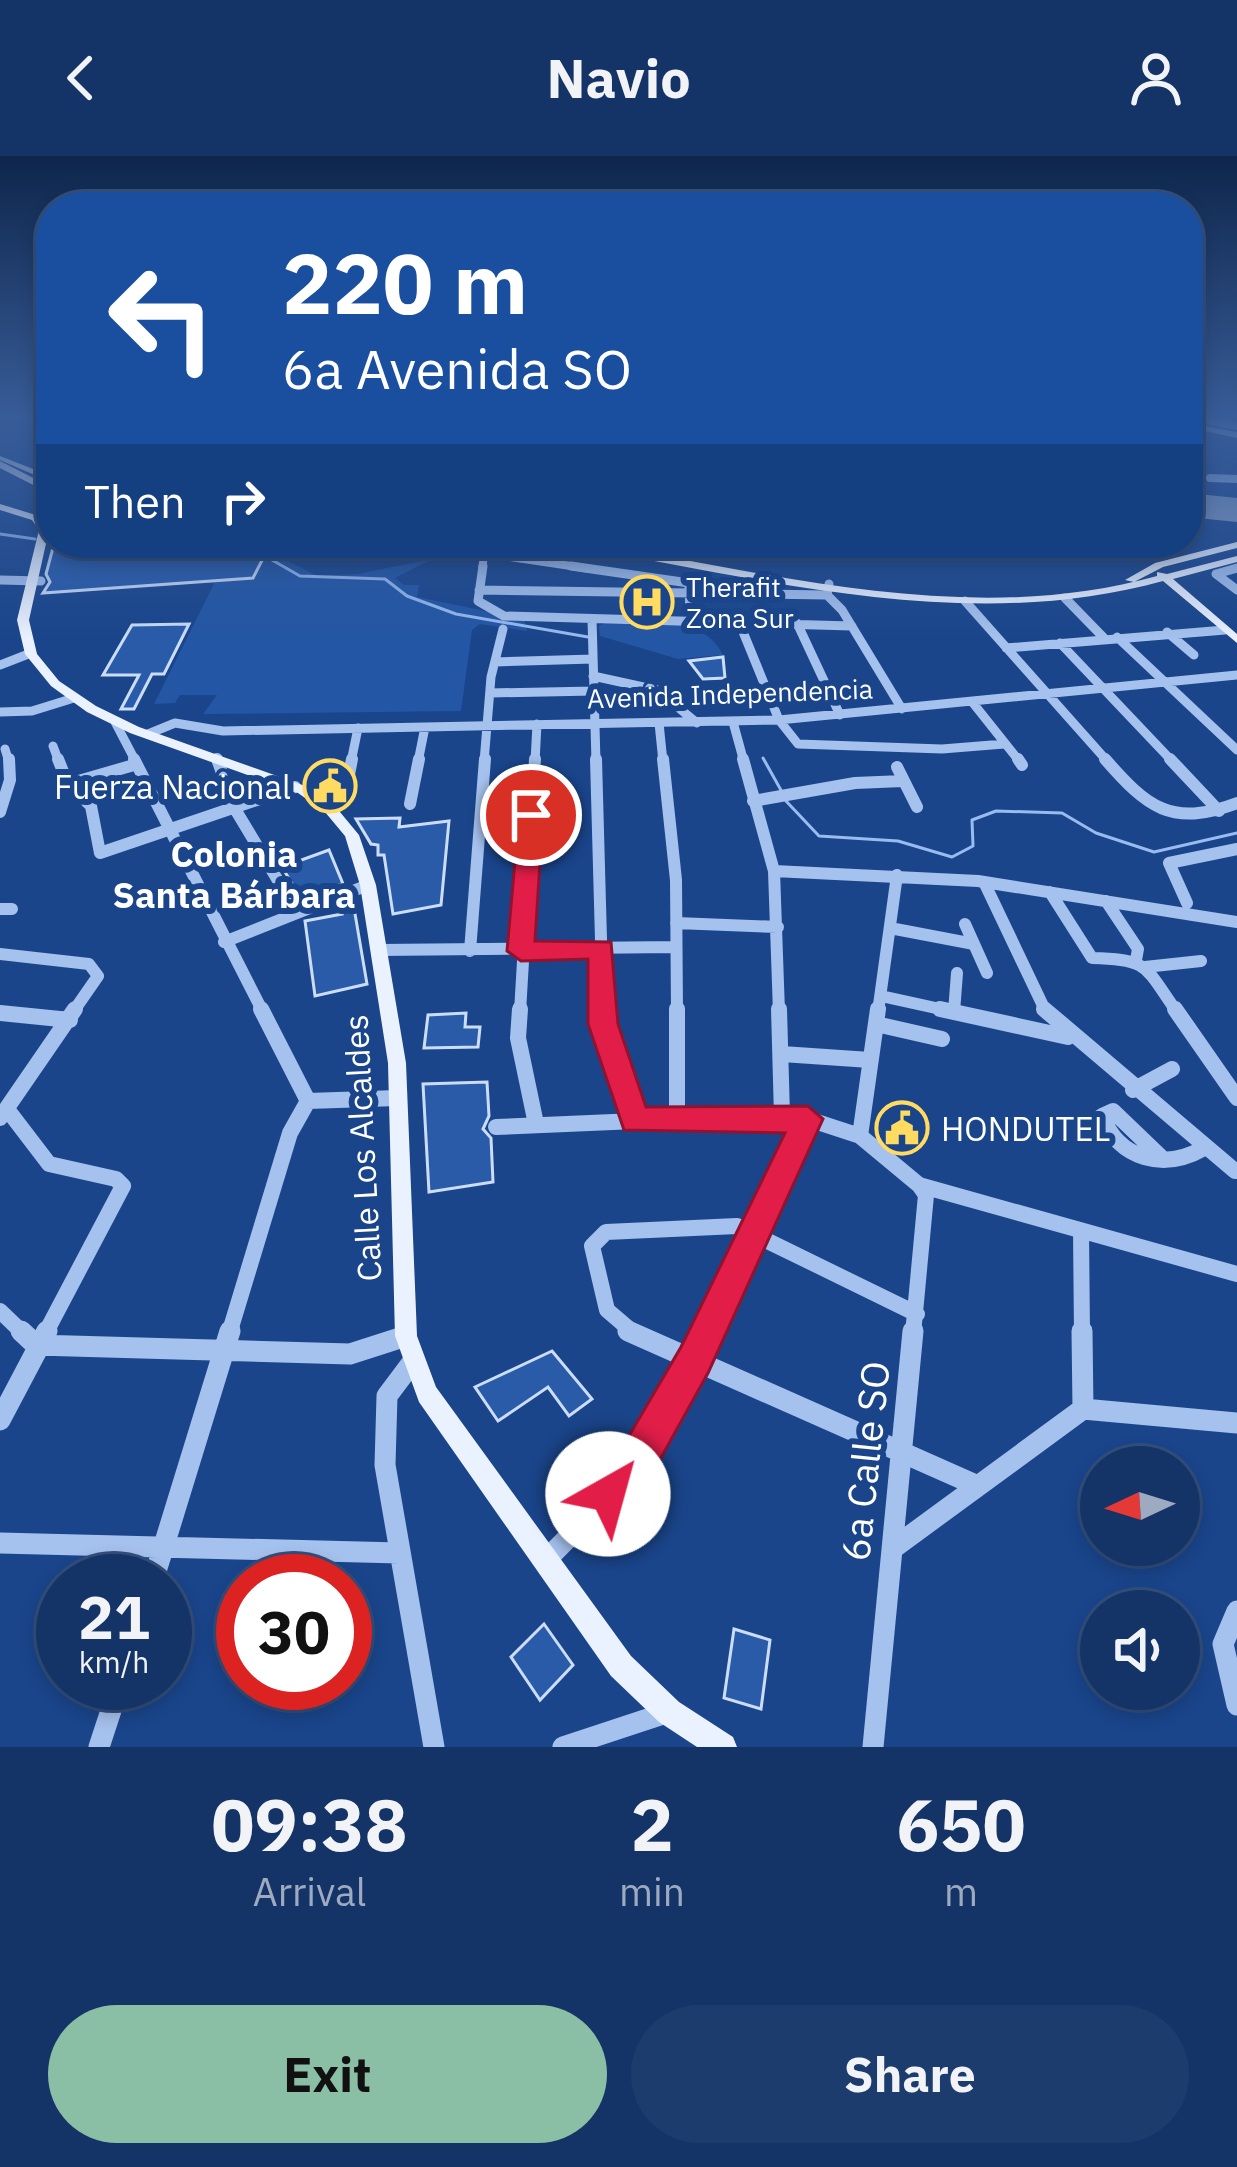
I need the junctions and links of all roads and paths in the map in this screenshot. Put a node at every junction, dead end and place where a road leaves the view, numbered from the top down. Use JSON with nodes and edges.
{"nodes":[{"id":1,"x":0,"y":505,"type":"edge"},
{"id":2,"x":36,"y":514,"type":"edge"},
{"id":3,"x":32,"y":515,"type":"junction"},
{"id":4,"x":36,"y":522,"type":"edge"},
{"id":5,"x":1203,"y":546,"type":"edge"},
{"id":6,"x":1237,"y":553,"type":"edge"},
{"id":7,"x":41,"y":558,"type":"edge"},
{"id":8,"x":45,"y":558,"type":"edge"},
{"id":9,"x":484,"y":558,"type":"edge"},
{"id":10,"x":537,"y":558,"type":"edge"},
{"id":11,"x":626,"y":558,"type":"edge"},
{"id":12,"x":662,"y":558,"type":"edge"},
{"id":13,"x":696,"y":558,"type":"edge"},
{"id":14,"x":1175,"y":558,"type":"edge"},
{"id":15,"x":1177,"y":571,"type":"junction"},
{"id":16,"x":614,"y":573,"type":"junction"},
{"id":17,"x":0,"y":580,"type":"edge"},
{"id":18,"x":1157,"y":580,"type":"junction"},
{"id":19,"x":36,"y":581,"type":"junction"},
{"id":20,"x":479,"y":590,"type":"junction"},
{"id":21,"x":692,"y":590,"type":"junction"},
{"id":22,"x":828,"y":590,"type":"junction"},
{"id":23,"x":1237,"y":590,"type":"edge"},
{"id":24,"x":608,"y":593,"type":"junction"},
{"id":25,"x":1065,"y":598,"type":"junction"},
{"id":26,"x":965,"y":601,"type":"junction"},
{"id":27,"x":592,"y":619,"type":"junction"},
{"id":28,"x":690,"y":621,"type":"junction"},
{"id":29,"x":739,"y":622,"type":"junction"},
{"id":30,"x":797,"y":623,"type":"junction"},
{"id":31,"x":852,"y":626,"type":"junction"},
{"id":32,"x":502,"y":629,"type":"dead end"},
{"id":33,"x":1226,"y":631,"type":"edge"},
{"id":34,"x":1167,"y":632,"type":"junction"},
{"id":35,"x":1110,"y":637,"type":"junction"},
{"id":36,"x":1060,"y":643,"type":"junction"},
{"id":37,"x":1006,"y":648,"type":"junction"},
{"id":38,"x":31,"y":653,"type":"junction"},
{"id":39,"x":1194,"y":655,"type":"dead end"},
{"id":40,"x":592,"y":659,"type":"junction"},
{"id":41,"x":495,"y":662,"type":"junction"},
{"id":42,"x":0,"y":665,"type":"edge"},
{"id":43,"x":1237,"y":675,"type":"edge"},
{"id":44,"x":593,"y":676,"type":"junction"},
{"id":45,"x":1166,"y":683,"type":"junction"},
{"id":46,"x":594,"y":691,"type":"junction"},
{"id":47,"x":1107,"y":691,"type":"junction"},
{"id":48,"x":490,"y":693,"type":"junction"},
{"id":49,"x":1047,"y":696,"type":"junction"},
{"id":50,"x":74,"y":698,"type":"junction"},
{"id":51,"x":973,"y":703,"type":"junction"},
{"id":52,"x":902,"y":709,"type":"junction"},
{"id":53,"x":0,"y":712,"type":"edge"},
{"id":54,"x":840,"y":715,"type":"junction"},
{"id":55,"x":779,"y":720,"type":"junction"},
{"id":56,"x":115,"y":722,"type":"junction"},
{"id":57,"x":733,"y":722,"type":"junction"},
{"id":58,"x":659,"y":723,"type":"junction"},
{"id":59,"x":697,"y":723,"type":"junction"},
{"id":60,"x":537,"y":724,"type":"junction"},
{"id":61,"x":597,"y":724,"type":"junction"},
{"id":62,"x":491,"y":725,"type":"junction"},
{"id":63,"x":425,"y":727,"type":"junction"},
{"id":64,"x":358,"y":728,"type":"junction"},
{"id":65,"x":223,"y":731,"type":"junction"},
{"id":66,"x":148,"y":734,"type":"junction"},
{"id":67,"x":1004,"y":744,"type":"junction"},
{"id":68,"x":53,"y":746,"type":"dead end"},
{"id":69,"x":5,"y":748,"type":"dead end"},
{"id":70,"x":190,"y":748,"type":"junction"},
{"id":71,"x":1237,"y":750,"type":"edge"},
{"id":72,"x":218,"y":758,"type":"junction"},
{"id":73,"x":134,"y":765,"type":"junction"},
{"id":74,"x":1022,"y":765,"type":"dead end"},
{"id":75,"x":897,"y":767,"type":"dead end"},
{"id":76,"x":348,"y":780,"type":"dead end"},
{"id":77,"x":903,"y":781,"type":"junction"},
{"id":78,"x":68,"y":784,"type":"junction"},
{"id":79,"x":295,"y":787,"type":"junction"},
{"id":80,"x":753,"y":801,"type":"junction"},
{"id":81,"x":1237,"y":802,"type":"edge"},
{"id":82,"x":410,"y":804,"type":"dead end"},
{"id":83,"x":916,"y":807,"type":"dead end"},
{"id":84,"x":235,"y":809,"type":"junction"},
{"id":85,"x":1219,"y":811,"type":"junction"},
{"id":86,"x":0,"y":812,"type":"edge"},
{"id":87,"x":171,"y":833,"type":"junction"},
{"id":88,"x":1235,"y":854,"type":"edge"},
{"id":89,"x":774,"y":872,"type":"junction"},
{"id":90,"x":897,"y":875,"type":"junction"},
{"id":91,"x":984,"y":882,"type":"junction"},
{"id":92,"x":368,"y":885,"type":"junction"},
{"id":93,"x":1050,"y":892,"type":"junction"},
{"id":94,"x":1106,"y":901,"type":"junction"},
{"id":95,"x":1187,"y":903,"type":"dead end"},
{"id":96,"x":297,"y":912,"type":"junction"},
{"id":97,"x":1237,"y":922,"type":"edge"},
{"id":98,"x":676,"y":923,"type":"junction"},
{"id":99,"x":965,"y":924,"type":"dead end"},
{"id":100,"x":778,"y":927,"type":"junction"},
{"id":101,"x":890,"y":928,"type":"junction"},
{"id":102,"x":224,"y":941,"type":"junction"},
{"id":103,"x":974,"y":944,"type":"junction"},
{"id":104,"x":673,"y":947,"type":"junction"},
{"id":105,"x":602,"y":949,"type":"junction"},
{"id":106,"x":379,"y":950,"type":"junction"},
{"id":107,"x":470,"y":951,"type":"junction"},
{"id":108,"x":521,"y":951,"type":"junction"},
{"id":109,"x":0,"y":954,"type":"edge"},
{"id":110,"x":1201,"y":961,"type":"dead end"},
{"id":111,"x":1140,"y":964,"type":"junction"},
{"id":112,"x":957,"y":973,"type":"dead end"},
{"id":113,"x":988,"y":973,"type":"dead end"},
{"id":114,"x":881,"y":997,"type":"junction"},
{"id":115,"x":954,"y":1012,"type":"junction"},
{"id":116,"x":0,"y":1013,"type":"edge"},
{"id":117,"x":70,"y":1020,"type":"junction"},
{"id":118,"x":876,"y":1024,"type":"junction"},
{"id":119,"x":1068,"y":1037,"type":"junction"},
{"id":120,"x":942,"y":1039,"type":"dead end"},
{"id":121,"x":782,"y":1054,"type":"junction"},
{"id":122,"x":870,"y":1060,"type":"junction"},
{"id":123,"x":1172,"y":1069,"type":"dead end"},
{"id":124,"x":1133,"y":1090,"type":"junction"},
{"id":125,"x":397,"y":1098,"type":"junction"},
{"id":126,"x":1237,"y":1098,"type":"edge"},
{"id":127,"x":308,"y":1101,"type":"junction"},
{"id":128,"x":4,"y":1113,"type":"edge"},
{"id":129,"x":782,"y":1116,"type":"junction"},
{"id":130,"x":677,"y":1118,"type":"junction"},
{"id":131,"x":808,"y":1119,"type":"junction"},
{"id":132,"x":635,"y":1121,"type":"junction"},
{"id":133,"x":536,"y":1124,"type":"junction"},
{"id":134,"x":496,"y":1126,"type":"dead end"},
{"id":135,"x":860,"y":1136,"type":"junction"},
{"id":136,"x":1204,"y":1148,"type":"junction"},
{"id":137,"x":1162,"y":1159,"type":"dead end"},
{"id":138,"x":1236,"y":1176,"type":"edge"},
{"id":139,"x":919,"y":1185,"type":"junction"},
{"id":140,"x":1081,"y":1231,"type":"junction"},
{"id":141,"x":754,"y":1235,"type":"junction"},
{"id":142,"x":1237,"y":1274,"type":"edge"},
{"id":143,"x":0,"y":1311,"type":"edge"},
{"id":144,"x":917,"y":1314,"type":"junction"},
{"id":145,"x":406,"y":1336,"type":"junction"},
{"id":146,"x":36,"y":1345,"type":"junction"},
{"id":147,"x":226,"y":1352,"type":"junction"},
{"id":148,"x":414,"y":1360,"type":"junction"},
{"id":149,"x":694,"y":1360,"type":"junction"},
{"id":150,"x":1084,"y":1409,"type":"junction"},
{"id":151,"x":0,"y":1420,"type":"edge"},
{"id":152,"x":1237,"y":1423,"type":"edge"},
{"id":153,"x":898,"y":1453,"type":"junction"},
{"id":154,"x":978,"y":1486,"type":"junction"},
{"id":155,"x":0,"y":1543,"type":"edge"},
{"id":156,"x":164,"y":1548,"type":"junction"},
{"id":157,"x":892,"y":1549,"type":"junction"},
{"id":158,"x":399,"y":1553,"type":"junction"},
{"id":159,"x":162,"y":1554,"type":"edge"},
{"id":160,"x":545,"y":1561,"type":"junction"},
{"id":161,"x":1237,"y":1611,"type":"edge"},
{"id":162,"x":1237,"y":1706,"type":"edge"},
{"id":163,"x":111,"y":1710,"type":"edge"},
{"id":164,"x":669,"y":1712,"type":"junction"},
{"id":165,"x":99,"y":1747,"type":"edge"},
{"id":166,"x":434,"y":1747,"type":"edge"},
{"id":167,"x":563,"y":1747,"type":"edge"},
{"id":168,"x":723,"y":1747,"type":"edge"},
{"id":169,"x":873,"y":1747,"type":"edge"}],
"edges":[{"from":1,"to":3,"type":"main road"},
{"from":2,"to":3,"type":"main road"},
{"from":3,"to":4,"type":"main road","name":"Calle Los Alcaldes"},
{"from":5,"to":6,"type":"main road"},
{"from":6,"to":15,"type":"main road"},
{"from":6,"to":23,"type":"street"},
{"from":7,"to":19,"type":"main road","name":"Calle Los Alcaldes"},
{"from":8,"to":19,"type":"main road","name":"Calle Los Alcaldes"},
{"from":9,"to":20,"type":"street"},
{"from":10,"to":16,"type":"street"},
{"from":11,"to":16,"type":"street"},
{"from":12,"to":22,"type":"main road"},
{"from":13,"to":14,"type":"main road"},
{"from":15,"to":18,"type":"main road"},
{"from":15,"to":33,"type":"main road"},
{"from":15,"to":33,"type":"main road"},
{"from":16,"to":21,"type":"street"},
{"from":16,"to":24,"type":"street"},
{"from":17,"to":19,"type":"street"},
{"from":18,"to":25,"type":"main road"},
{"from":18,"to":33,"type":"main road"},
{"from":19,"to":38,"type":"main road","name":"Calle Los Alcaldes"},
{"from":20,"to":24,"type":"street"},
{"from":20,"to":27,"type":"street"},
{"from":21,"to":22,"type":"street"},
{"from":21,"to":24,"type":"street"},
{"from":21,"to":28,"type":"street"},
{"from":22,"to":26,"type":"main road"},
{"from":22,"to":31,"type":"street"},
{"from":25,"to":26,"type":"main road"},
{"from":25,"to":35,"type":"street"},
{"from":26,"to":37,"type":"street"},
{"from":27,"to":28,"type":"street"},
{"from":27,"to":40,"type":"street"},
{"from":28,"to":29,"type":"street"},
{"from":29,"to":30,"type":"street"},
{"from":29,"to":55,"type":"street"},
{"from":30,"to":31,"type":"street"},
{"from":30,"to":54,"type":"street"},
{"from":31,"to":52,"type":"street"},
{"from":32,"to":41,"type":"street"},
{"from":33,"to":34,"type":"street"},
{"from":34,"to":35,"type":"street"},
{"from":34,"to":39,"type":"street"},
{"from":35,"to":36,"type":"street"},
{"from":35,"to":45,"type":"street"},
{"from":36,"to":37,"type":"street"},
{"from":36,"to":47,"type":"street"},
{"from":37,"to":49,"type":"street"},
{"from":38,"to":42,"type":"street"},
{"from":38,"to":50,"type":"main road","name":"Calle Los Alcaldes"},
{"from":40,"to":41,"type":"street"},
{"from":40,"to":44,"type":"street"},
{"from":41,"to":48,"type":"street"},
{"from":43,"to":45,"type":"street","name":"Avenida Independencia"},
{"from":44,"to":46,"type":"street"},
{"from":44,"to":59,"type":"street"},
{"from":45,"to":47,"type":"street","name":"Avenida Independencia"},
{"from":45,"to":71,"type":"street"},
{"from":46,"to":48,"type":"street"},
{"from":46,"to":61,"type":"street"},
{"from":47,"to":49,"type":"street","name":"Avenida Independencia"},
{"from":47,"to":85,"type":"street"},
{"from":48,"to":62,"type":"street"},
{"from":49,"to":51,"type":"street","name":"Avenida Independencia"},
{"from":49,"to":85,"type":"street"},
{"from":50,"to":53,"type":"street"},
{"from":50,"to":56,"type":"main road","name":"Calle Los Alcaldes"},
{"from":51,"to":52,"type":"street","name":"Avenida Independencia"},
{"from":51,"to":67,"type":"street"},
{"from":52,"to":54,"type":"street","name":"Avenida Independencia"},
{"from":54,"to":55,"type":"street","name":"Avenida Independencia"},
{"from":55,"to":57,"type":"street","name":"Avenida Independencia"},
{"from":55,"to":67,"type":"street"},
{"from":56,"to":66,"type":"main road","name":"Calle Los Alcaldes"},
{"from":56,"to":73,"type":"street"},
{"from":57,"to":59,"type":"street","name":"Avenida Independencia"},
{"from":57,"to":80,"type":"street"},
{"from":58,"to":59,"type":"street","name":"Avenida Independencia"},
{"from":58,"to":61,"type":"street","name":"Avenida Independencia"},
{"from":58,"to":98,"type":"street"},
{"from":60,"to":61,"type":"street","name":"Avenida Independencia"},
{"from":60,"to":62,"type":"street","name":"Avenida Independencia"},
{"from":60,"to":108,"type":"street"},
{"from":61,"to":105,"type":"street"},
{"from":62,"to":63,"type":"street","name":"Avenida Independencia"},
{"from":62,"to":107,"type":"street"},
{"from":63,"to":64,"type":"street","name":"Avenida Independencia"},
{"from":63,"to":82,"type":"street"},
{"from":64,"to":65,"type":"street","name":"Avenida Independencia"},
{"from":64,"to":76,"type":"street"},
{"from":65,"to":66,"type":"street","name":"Avenida Independencia"},
{"from":65,"to":70,"type":"street","name":"Avenida Independencia"},
{"from":66,"to":70,"type":"main road","name":"Calle Los Alcaldes"},
{"from":67,"to":74,"type":"street"},
{"from":68,"to":78,"type":"street"},
{"from":69,"to":86,"type":"street"},
{"from":70,"to":72,"type":"main road","name":"Calle Los Alcaldes"},
{"from":72,"to":79,"type":"main road","name":"Calle Los Alcaldes"},
{"from":72,"to":84,"type":"street"},
{"from":73,"to":78,"type":"street"},
{"from":73,"to":87,"type":"street"},
{"from":75,"to":77,"type":"street"},
{"from":77,"to":80,"type":"street"},
{"from":77,"to":83,"type":"street"},
{"from":78,"to":87,"type":"street"},
{"from":79,"to":84,"type":"street"},
{"from":79,"to":92,"type":"main road","name":"Calle Los Alcaldes"},
{"from":80,"to":89,"type":"street"},
{"from":81,"to":85,"type":"street"},
{"from":84,"to":87,"type":"street"},
{"from":84,"to":96,"type":"street"},
{"from":87,"to":102,"type":"street"},
{"from":88,"to":95,"type":"street"},
{"from":89,"to":90,"type":"street"},
{"from":89,"to":100,"type":"street"},
{"from":90,"to":91,"type":"street"},
{"from":90,"to":101,"type":"street"},
{"from":91,"to":93,"type":"street"},
{"from":91,"to":119,"type":"street"},
{"from":92,"to":96,"type":"street"},
{"from":92,"to":106,"type":"main road","name":"Calle Los Alcaldes"},
{"from":93,"to":94,"type":"street"},
{"from":93,"to":111,"type":"street"},
{"from":94,"to":97,"type":"street"},
{"from":94,"to":111,"type":"street"},
{"from":96,"to":102,"type":"street"},
{"from":98,"to":100,"type":"street"},
{"from":98,"to":104,"type":"street"},
{"from":99,"to":103,"type":"street"},
{"from":100,"to":121,"type":"street"},
{"from":101,"to":103,"type":"street"},
{"from":101,"to":114,"type":"street"},
{"from":102,"to":127,"type":"street"},
{"from":103,"to":113,"type":"street"},
{"from":104,"to":105,"type":"street"},
{"from":104,"to":130,"type":"street"},
{"from":105,"to":108,"type":"street"},
{"from":105,"to":132,"type":"street"},
{"from":106,"to":107,"type":"street"},
{"from":106,"to":125,"type":"main road","name":"Calle Los Alcaldes"},
{"from":107,"to":108,"type":"street"},
{"from":108,"to":133,"type":"street"},
{"from":109,"to":117,"type":"street"},
{"from":110,"to":111,"type":"street"},
{"from":111,"to":126,"type":"street"},
{"from":112,"to":115,"type":"street"},
{"from":114,"to":115,"type":"street"},
{"from":114,"to":118,"type":"street"},
{"from":115,"to":119,"type":"street"},
{"from":116,"to":117,"type":"street"},
{"from":117,"to":128,"type":"street"},
{"from":118,"to":120,"type":"street"},
{"from":118,"to":122,"type":"street"},
{"from":119,"to":124,"type":"street"},
{"from":121,"to":122,"type":"street"},
{"from":121,"to":129,"type":"street"},
{"from":122,"to":135,"type":"street"},
{"from":123,"to":124,"type":"street"},
{"from":124,"to":136,"type":"street"},
{"from":125,"to":127,"type":"street"},
{"from":125,"to":145,"type":"main road","name":"Calle Los Alcaldes"},
{"from":127,"to":147,"type":"street"},
{"from":128,"to":146,"type":"street"},
{"from":129,"to":130,"type":"street"},
{"from":129,"to":131,"type":"street"},
{"from":130,"to":132,"type":"street"},
{"from":131,"to":135,"type":"street"},
{"from":131,"to":141,"type":"street"},
{"from":132,"to":133,"type":"street"},
{"from":133,"to":134,"type":"street"},
{"from":135,"to":139,"type":"street"},
{"from":136,"to":137,"type":"street"},
{"from":136,"to":138,"type":"street"},
{"from":139,"to":140,"type":"street"},
{"from":139,"to":144,"type":"street","name":"6a Calle SO"},
{"from":140,"to":142,"type":"street"},
{"from":140,"to":150,"type":"street"},
{"from":141,"to":144,"type":"street"},
{"from":141,"to":149,"type":"street"},
{"from":141,"to":149,"type":"street"},
{"from":143,"to":146,"type":"street"},
{"from":144,"to":153,"type":"street","name":"6a Calle SO"},
{"from":145,"to":147,"type":"street"},
{"from":145,"to":148,"type":"main road","name":"Calle Los Alcaldes"},
{"from":146,"to":147,"type":"street"},
{"from":146,"to":151,"type":"street"},
{"from":147,"to":156,"type":"street"},
{"from":148,"to":158,"type":"street"},
{"from":148,"to":160,"type":"main road","name":"Calle Los Alcaldes"},
{"from":149,"to":153,"type":"street"},
{"from":149,"to":160,"type":"street"},
{"from":150,"to":152,"type":"street"},
{"from":150,"to":154,"type":"street"},
{"from":153,"to":154,"type":"street"},
{"from":153,"to":157,"type":"street","name":"6a Calle SO"},
{"from":154,"to":157,"type":"street"},
{"from":155,"to":156,"type":"street"},
{"from":156,"to":158,"type":"street"},
{"from":156,"to":159,"type":"street"},
{"from":157,"to":169,"type":"street","name":"6a Calle SO"},
{"from":158,"to":166,"type":"street"},
{"from":160,"to":164,"type":"main road","name":"Calle Los Alcaldes"},
{"from":161,"to":162,"type":"street"},
{"from":163,"to":165,"type":"street"},
{"from":164,"to":167,"type":"street"},
{"from":164,"to":168,"type":"main road","name":"Calle Los Alcaldes"}]}
